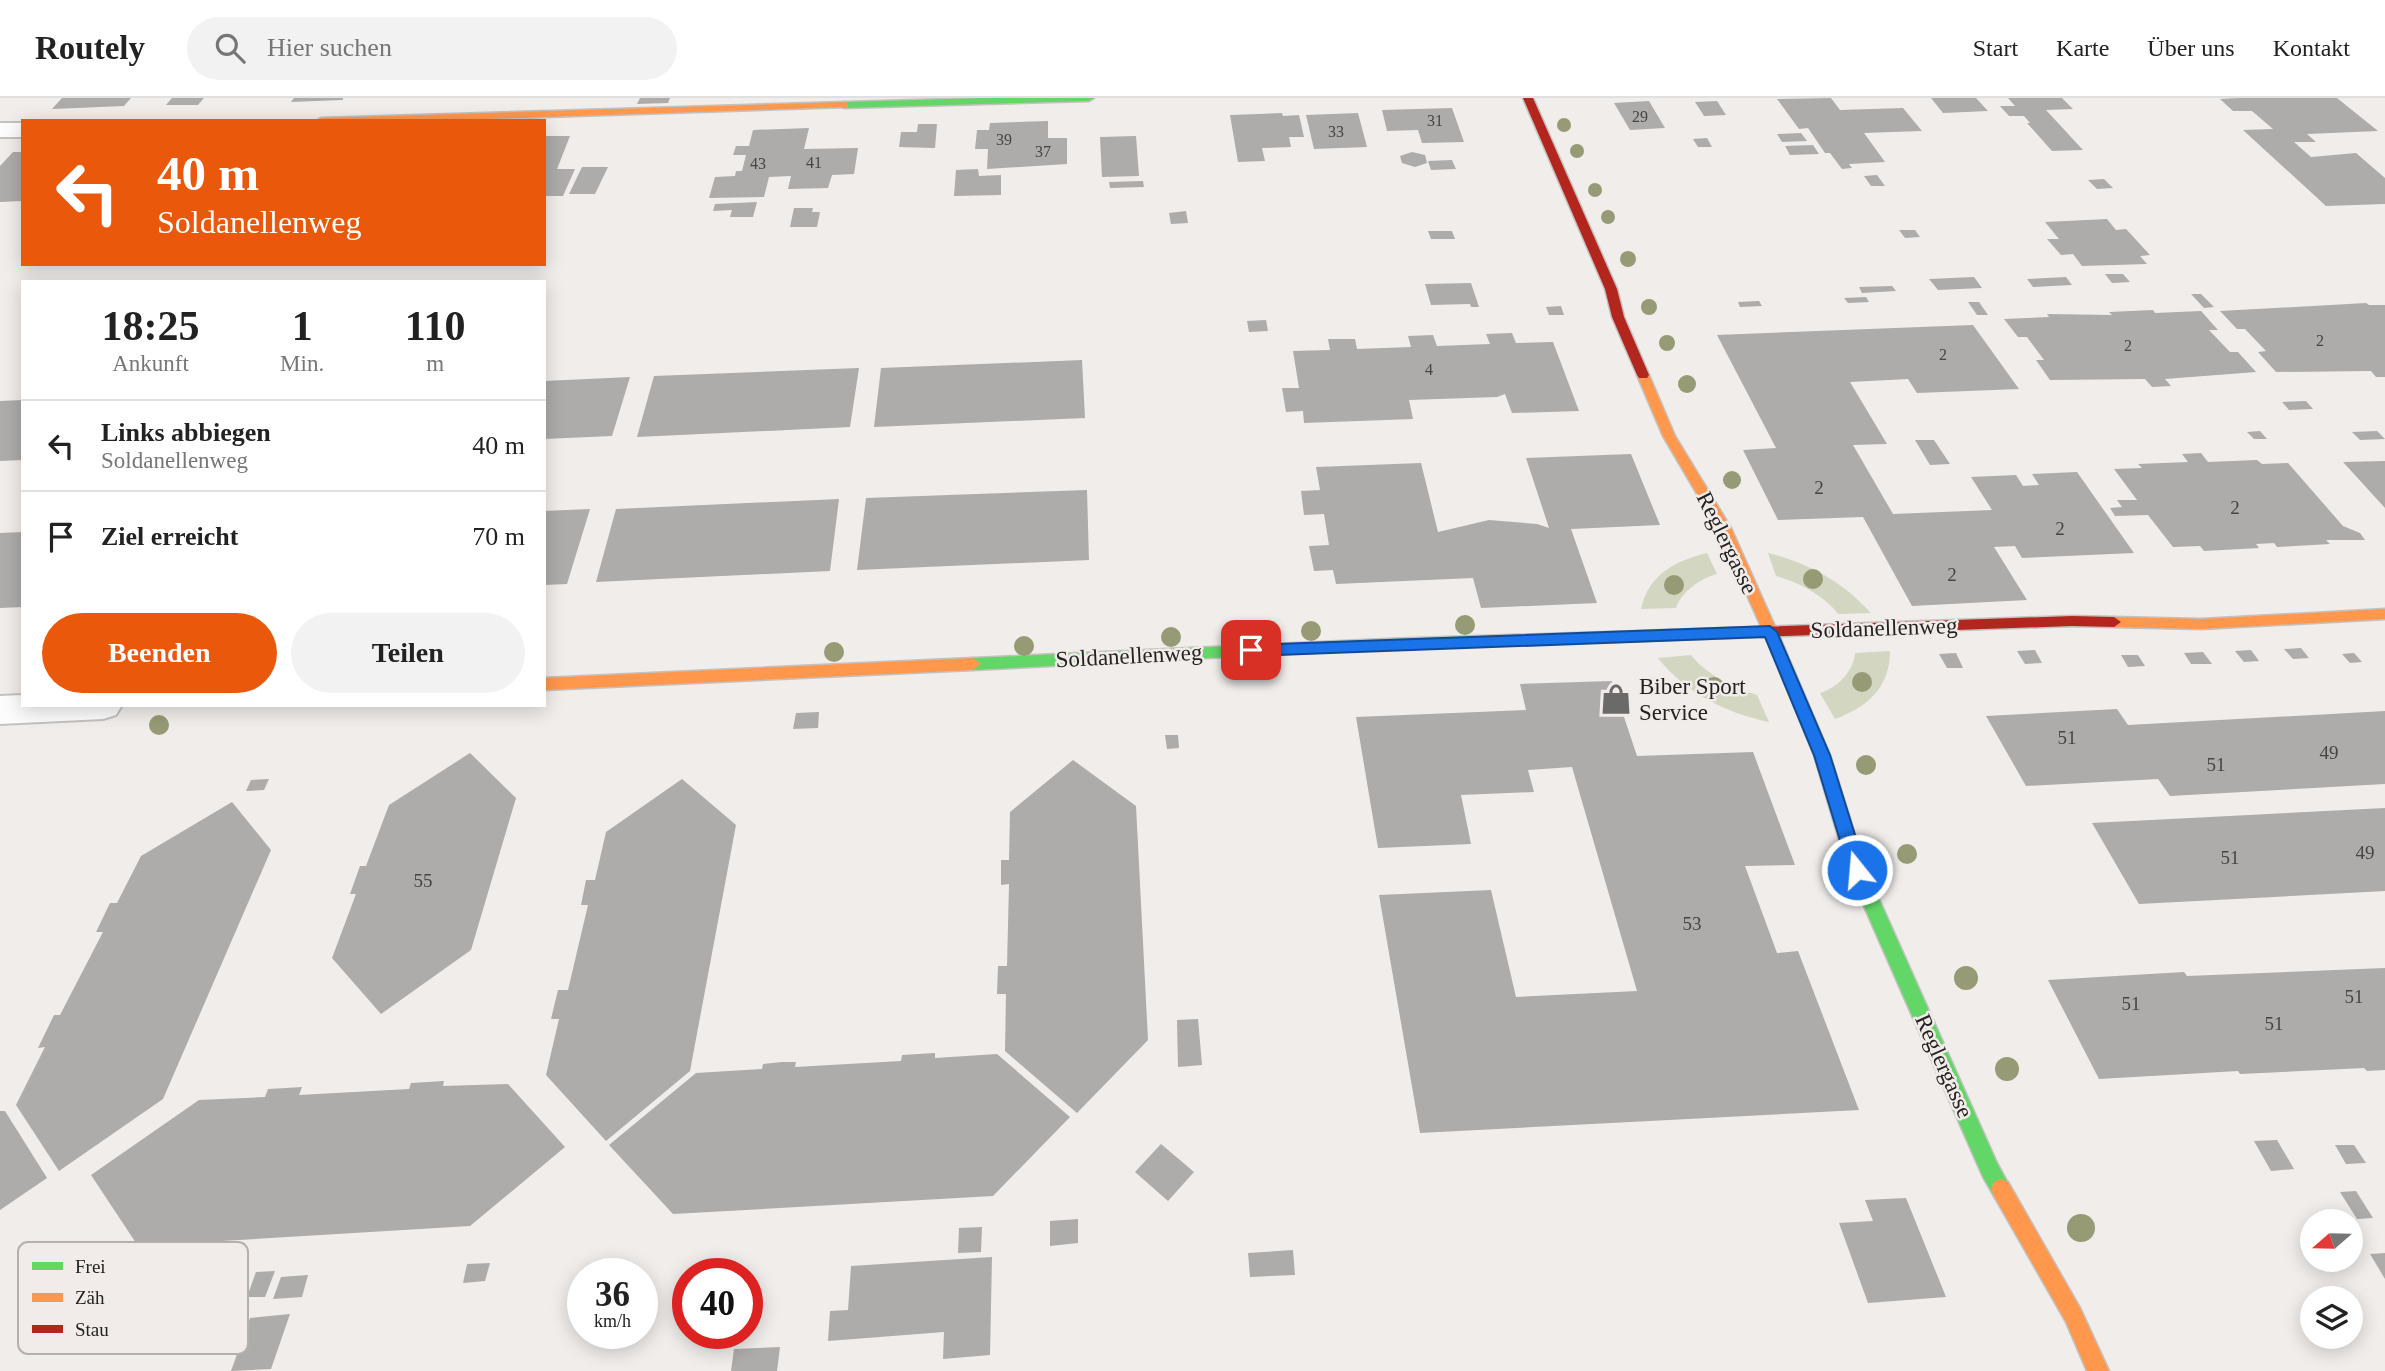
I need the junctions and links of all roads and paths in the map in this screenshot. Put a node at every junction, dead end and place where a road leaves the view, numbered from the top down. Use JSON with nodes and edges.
{"nodes":[{"id":1,"x":1088,"y":98,"type":"edge"},
{"id":2,"x":1528,"y":98,"type":"edge"},
{"id":3,"x":388,"y":119,"type":"edge"},
{"id":4,"x":0,"y":130,"type":"edge"},
{"id":5,"x":21,"y":130,"type":"edge"},
{"id":6,"x":2385,"y":614,"type":"edge"},
{"id":7,"x":1770,"y":632,"type":"junction"},
{"id":8,"x":546,"y":684,"type":"edge"},
{"id":9,"x":62,"y":707,"type":"edge"},
{"id":10,"x":0,"y":710,"type":"edge"},
{"id":11,"x":2098,"y":1371,"type":"edge"}],
"edges":[{"from":1,"to":3,"type":"street"},
{"from":2,"to":7,"type":"street","name":"Reglergasse"},
{"from":4,"to":5,"type":"street"},
{"from":6,"to":7,"type":"street","name":"Soldanellenweg"},
{"from":7,"to":8,"type":"street","name":"Soldanellenweg"},
{"from":7,"to":11,"type":"street","name":"Reglergasse"},
{"from":9,"to":10,"type":"street"}]}
